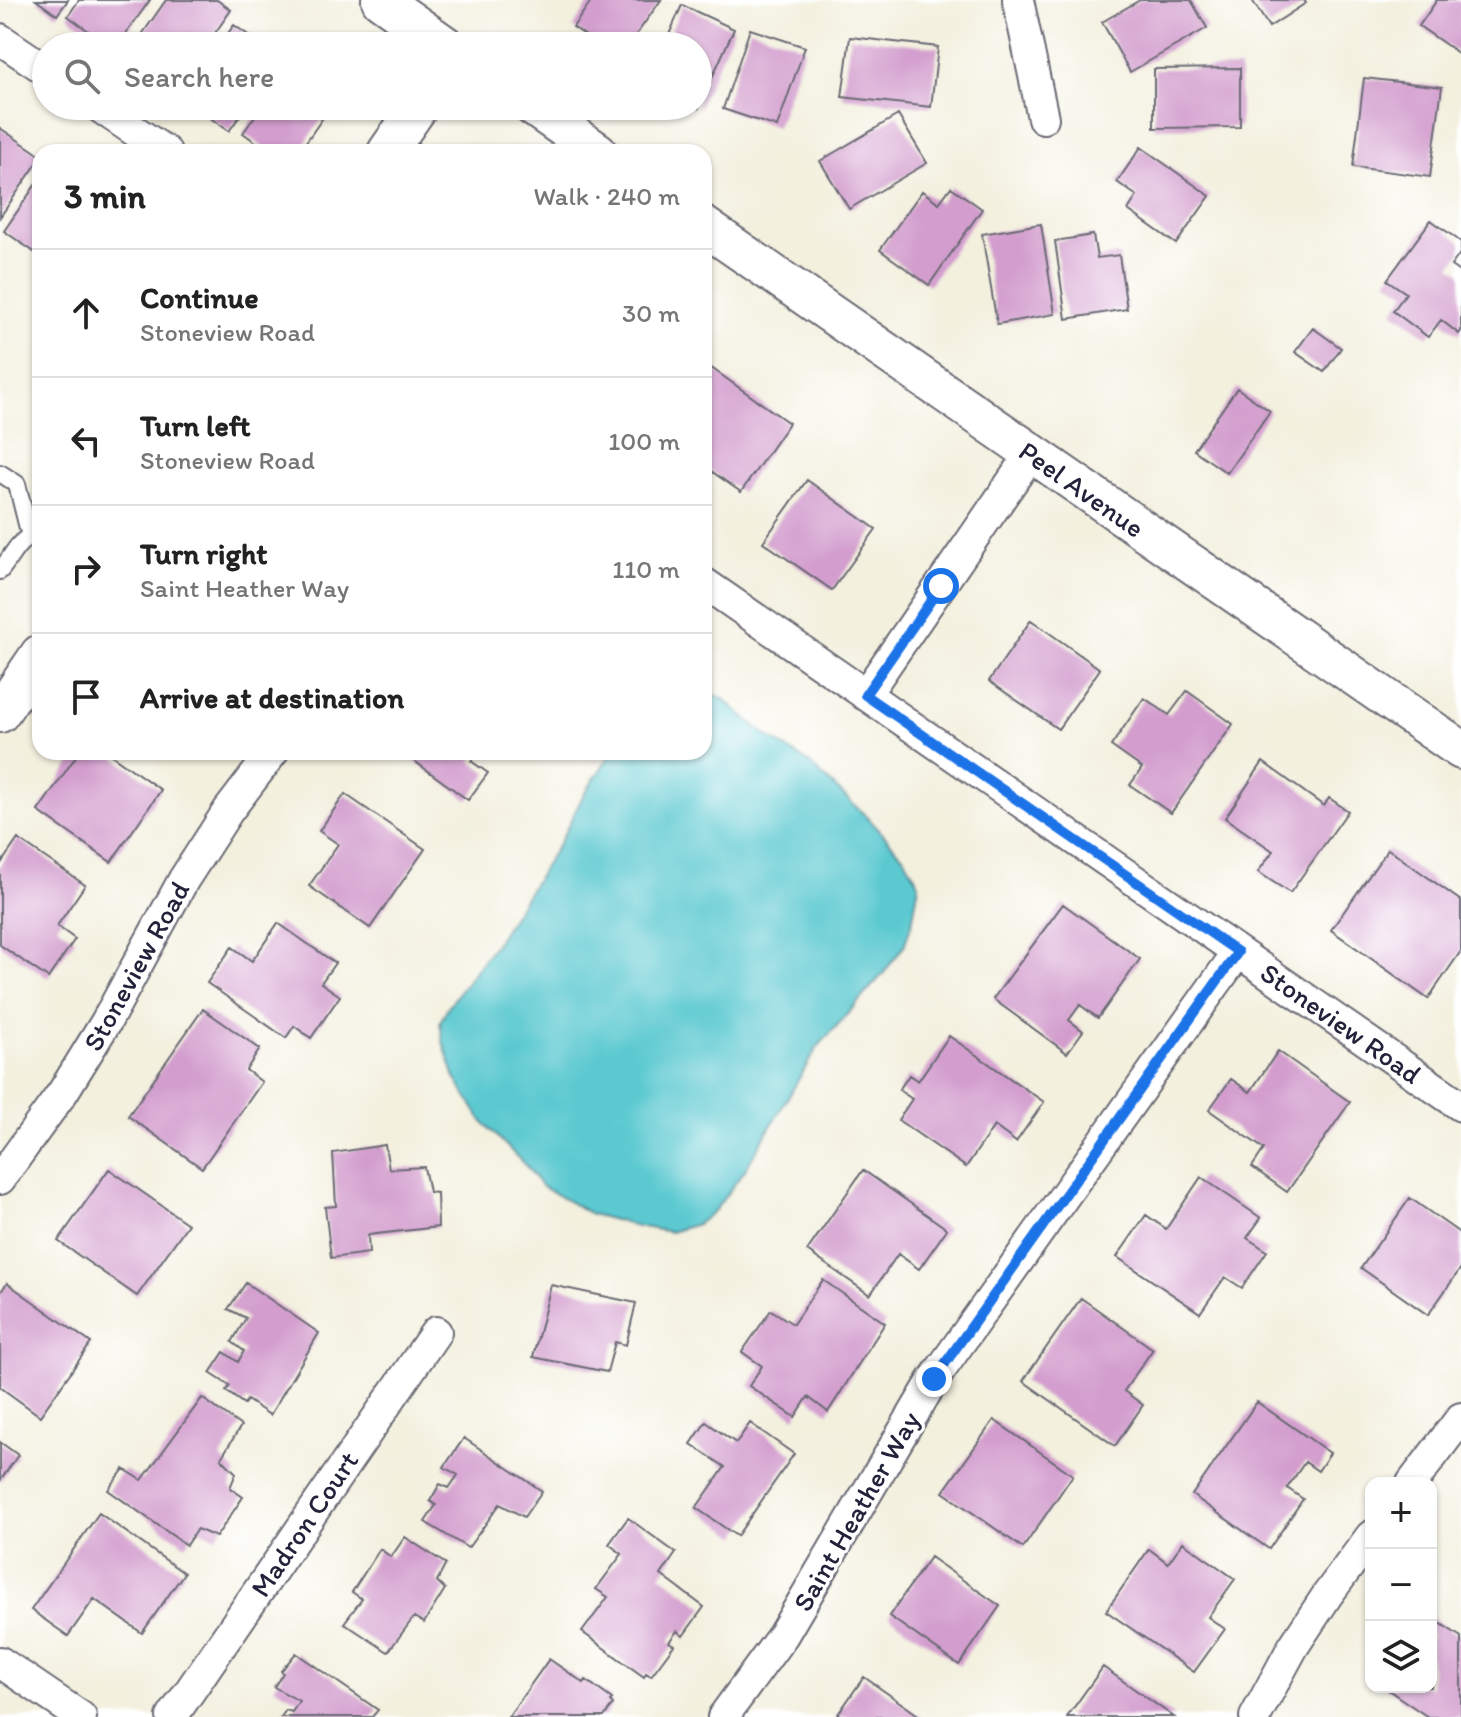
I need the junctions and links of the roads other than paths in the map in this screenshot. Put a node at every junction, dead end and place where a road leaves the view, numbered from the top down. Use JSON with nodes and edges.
{"nodes":[{"id":1,"x":381,"y":0,"type":"edge"},
{"id":2,"x":1018,"y":0,"type":"edge"},
{"id":3,"x":426,"y":32,"type":"edge"},
{"id":4,"x":0,"y":39,"type":"edge"},
{"id":5,"x":32,"y":61,"type":"edge"},
{"id":6,"x":1043,"y":118,"type":"dead end"},
{"id":7,"x":119,"y":120,"type":"edge"},
{"id":8,"x":409,"y":120,"type":"edge"},
{"id":9,"x":552,"y":120,"type":"edge"},
{"id":10,"x":154,"y":144,"type":"edge"},
{"id":11,"x":393,"y":144,"type":"edge"},
{"id":12,"x":587,"y":144,"type":"edge"},
{"id":13,"x":712,"y":232,"type":"edge"},
{"id":14,"x":1031,"y":454,"type":"junction"},
{"id":15,"x":0,"y":473,"type":"edge"},
{"id":16,"x":32,"y":528,"type":"edge"},
{"id":17,"x":32,"y":538,"type":"edge"},
{"id":18,"x":0,"y":571,"type":"edge"},
{"id":19,"x":712,"y":589,"type":"edge"},
{"id":20,"x":32,"y":666,"type":"edge"},
{"id":21,"x":865,"y":695,"type":"junction"},
{"id":22,"x":0,"y":713,"type":"edge"},
{"id":23,"x":1461,"y":750,"type":"edge"},
{"id":24,"x":267,"y":760,"type":"edge"},
{"id":25,"x":1238,"y":952,"type":"junction"},
{"id":26,"x":1461,"y":1106,"type":"edge"},
{"id":27,"x":0,"y":1179,"type":"edge"},
{"id":28,"x":436,"y":1332,"type":"dead end"},
{"id":29,"x":1461,"y":1418,"type":"edge"},
{"id":30,"x":1417,"y":1477,"type":"edge"},
{"id":31,"x":1365,"y":1544,"type":"edge"},
{"id":32,"x":0,"y":1662,"type":"edge"},
{"id":33,"x":81,"y":1717,"type":"edge"},
{"id":34,"x":172,"y":1717,"type":"edge"},
{"id":35,"x":723,"y":1717,"type":"edge"},
{"id":36,"x":1255,"y":1717,"type":"edge"}],
"edges":[{"from":1,"to":3,"type":"street"},
{"from":2,"to":6,"type":"street"},
{"from":4,"to":5,"type":"street"},
{"from":7,"to":10,"type":"street"},
{"from":8,"to":11,"type":"street"},
{"from":9,"to":12,"type":"street"},
{"from":13,"to":14,"type":"street","name":"Peel Avenue"},
{"from":14,"to":21,"type":"street"},
{"from":14,"to":23,"type":"street","name":"Peel Avenue"},
{"from":15,"to":16,"type":"lane"},
{"from":17,"to":18,"type":"lane"},
{"from":19,"to":21,"type":"street","name":"Stoneview Road"},
{"from":20,"to":22,"type":"street"},
{"from":21,"to":25,"type":"street","name":"Stoneview Road"},
{"from":24,"to":27,"type":"street","name":"Stoneview Road"},
{"from":25,"to":26,"type":"street","name":"Stoneview Road"},
{"from":25,"to":35,"type":"street","name":"Saint Heather Way"},
{"from":28,"to":34,"type":"street","name":"Madron Court"},
{"from":29,"to":30,"type":"street"},
{"from":31,"to":36,"type":"street"},
{"from":32,"to":33,"type":"street"}]}
